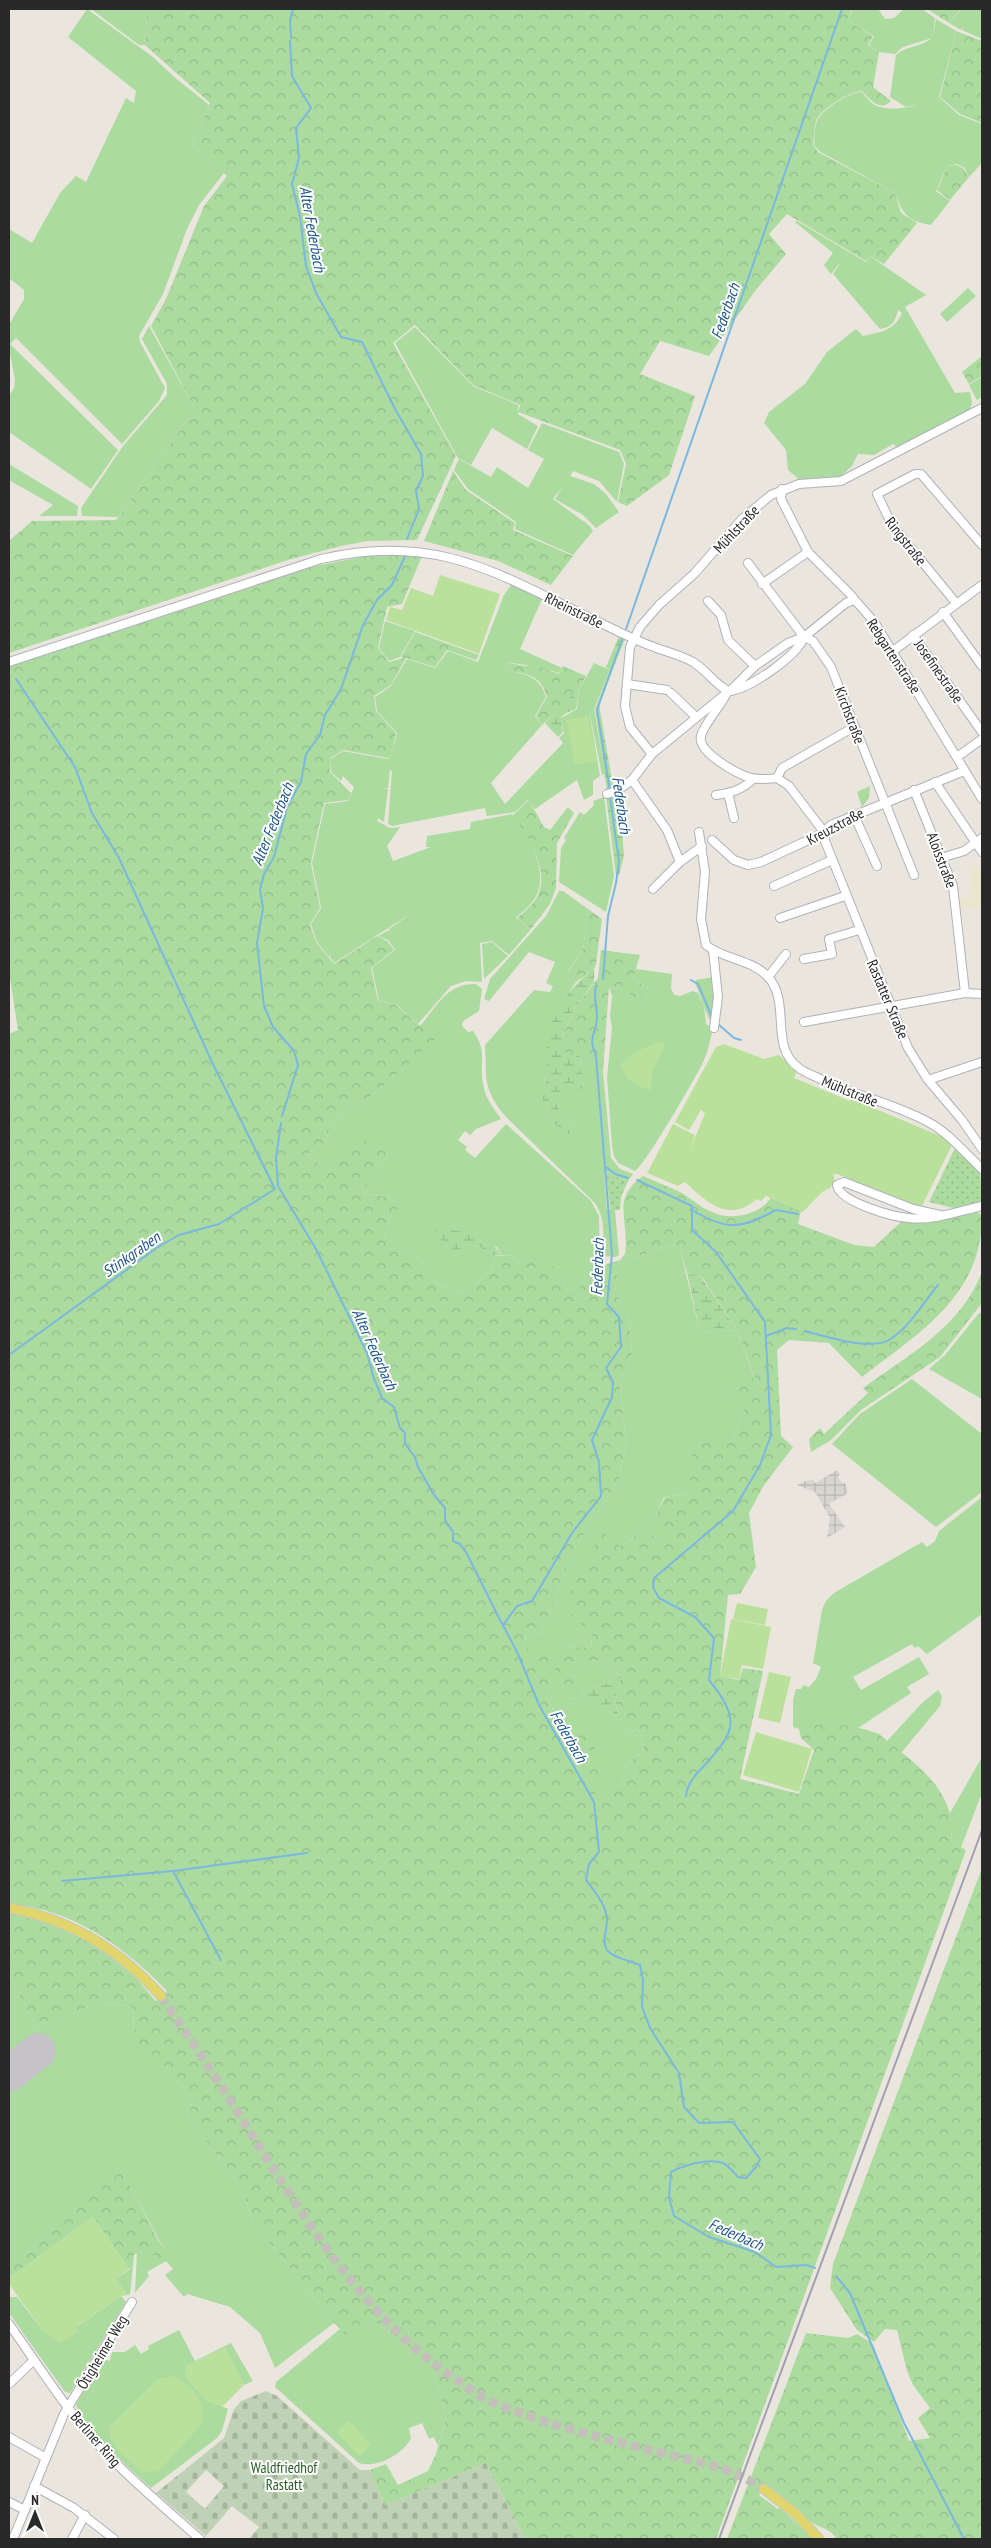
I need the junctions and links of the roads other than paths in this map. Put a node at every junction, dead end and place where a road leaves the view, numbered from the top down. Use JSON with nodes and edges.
{"nodes":[{"id":1,"x":982,"y":408,"type":"edge"},
{"id":2,"x":782,"y":489,"type":"junction"},
{"id":3,"x":982,"y":544,"type":"edge"},
{"id":4,"x":808,"y":552,"type":"junction"},
{"id":5,"x":748,"y":563,"type":"dead end"},
{"id":6,"x":762,"y":584,"type":"junction"},
{"id":7,"x":982,"y":586,"type":"edge"},
{"id":8,"x":854,"y":600,"type":"junction"},
{"id":9,"x":708,"y":601,"type":"dead end"},
{"id":10,"x":956,"y":603,"type":"junction"},
{"id":11,"x":943,"y":612,"type":"junction"},
{"id":12,"x":627,"y":635,"type":"junction"},
{"id":13,"x":913,"y":635,"type":"junction"},
{"id":14,"x":804,"y":637,"type":"junction"},
{"id":15,"x":892,"y":651,"type":"junction"},
{"id":16,"x":9,"y":662,"type":"edge"},
{"id":17,"x":755,"y":666,"type":"junction"},
{"id":18,"x":982,"y":666,"type":"edge"},
{"id":19,"x":627,"y":684,"type":"junction"},
{"id":20,"x":728,"y":691,"type":"junction"},
{"id":21,"x":695,"y":716,"type":"junction"},
{"id":22,"x":854,"y":727,"type":"junction"},
{"id":23,"x":982,"y":732,"type":"edge"},
{"id":24,"x":982,"y":739,"type":"edge"},
{"id":25,"x":652,"y":754,"type":"junction"},
{"id":26,"x":957,"y":757,"type":"junction"},
{"id":27,"x":964,"y":771,"type":"junction"},
{"id":28,"x":777,"y":778,"type":"junction"},
{"id":29,"x":753,"y":779,"type":"junction"},
{"id":30,"x":632,"y":780,"type":"junction"},
{"id":31,"x":936,"y":782,"type":"junction"},
{"id":32,"x":914,"y":790,"type":"junction"},
{"id":33,"x":610,"y":793,"type":"dead end"},
{"id":34,"x":728,"y":793,"type":"junction"},
{"id":35,"x":716,"y":794,"type":"dead end"},
{"id":36,"x":982,"y":799,"type":"edge"},
{"id":37,"x":884,"y":801,"type":"junction"},
{"id":38,"x":854,"y":815,"type":"junction"},
{"id":39,"x":734,"y":818,"type":"dead end"},
{"id":40,"x":700,"y":832,"type":"dead end"},
{"id":41,"x":824,"y":832,"type":"junction"},
{"id":42,"x":982,"y":838,"type":"edge"},
{"id":43,"x":712,"y":840,"type":"dead end"},
{"id":44,"x":975,"y":844,"type":"junction"},
{"id":45,"x":702,"y":846,"type":"junction"},
{"id":46,"x":982,"y":852,"type":"edge"},
{"id":47,"x":941,"y":858,"type":"junction"},
{"id":48,"x":832,"y":860,"type":"junction"},
{"id":49,"x":680,"y":862,"type":"junction"},
{"id":50,"x":877,"y":866,"type":"dead end"},
{"id":51,"x":914,"y":875,"type":"dead end"},
{"id":52,"x":774,"y":886,"type":"dead end"},
{"id":53,"x":653,"y":889,"type":"dead end"},
{"id":54,"x":846,"y":896,"type":"junction"},
{"id":55,"x":780,"y":918,"type":"dead end"},
{"id":56,"x":859,"y":930,"type":"junction"},
{"id":57,"x":712,"y":950,"type":"junction"},
{"id":58,"x":786,"y":954,"type":"dead end"},
{"id":59,"x":804,"y":959,"type":"dead end"},
{"id":60,"x":768,"y":977,"type":"junction"},
{"id":61,"x":965,"y":993,"type":"junction"},
{"id":62,"x":982,"y":994,"type":"edge"},
{"id":63,"x":890,"y":1006,"type":"junction"},
{"id":64,"x":804,"y":1022,"type":"dead end"},
{"id":65,"x":714,"y":1028,"type":"dead end"},
{"id":66,"x":982,"y":1062,"type":"edge"},
{"id":67,"x":928,"y":1080,"type":"junction"},
{"id":68,"x":982,"y":1149,"type":"edge"},
{"id":69,"x":982,"y":1169,"type":"edge"},
{"id":70,"x":982,"y":1178,"type":"edge"},
{"id":71,"x":982,"y":1206,"type":"edge"},
{"id":72,"x":940,"y":1215,"type":"junction"},
{"id":73,"x":9,"y":1908,"type":"edge"},
{"id":74,"x":161,"y":1996,"type":"tunnel mouth"},
{"id":75,"x":132,"y":2302,"type":"dead end"},
{"id":76,"x":9,"y":2324,"type":"edge"},
{"id":77,"x":34,"y":2360,"type":"junction"},
{"id":78,"x":9,"y":2384,"type":"edge"},
{"id":79,"x":68,"y":2407,"type":"junction"},
{"id":80,"x":9,"y":2437,"type":"edge"},
{"id":81,"x":46,"y":2458,"type":"junction"},
{"id":82,"x":34,"y":2486,"type":"junction"},
{"id":83,"x":764,"y":2489,"type":"tunnel mouth"},
{"id":84,"x":9,"y":2502,"type":"edge"},
{"id":85,"x":24,"y":2510,"type":"junction"},
{"id":86,"x":85,"y":2516,"type":"junction"},
{"id":87,"x":13,"y":2539,"type":"edge"},
{"id":88,"x":72,"y":2539,"type":"edge"},
{"id":89,"x":114,"y":2539,"type":"edge"},
{"id":90,"x":200,"y":2539,"type":"edge"},
{"id":91,"x":820,"y":2539,"type":"edge"}],
"edges":[{"from":1,"to":2,"type":"street","name":"Mühlstraße"},
{"from":2,"to":4,"type":"street","name":"Rebgartenstraße"},
{"from":2,"to":12,"type":"street","name":"Mühlstraße"},
{"from":3,"to":10,"type":"street","name":"Ringstraße"},
{"from":4,"to":6,"type":"street"},
{"from":4,"to":8,"type":"street","name":"Rebgartenstraße"},
{"from":5,"to":6,"type":"street","name":"Kirchstraße"},
{"from":6,"to":14,"type":"street","name":"Kirchstraße"},
{"from":7,"to":10,"type":"street"},
{"from":8,"to":14,"type":"street"},
{"from":8,"to":15,"type":"street","name":"Rebgartenstraße"},
{"from":9,"to":17,"type":"street"},
{"from":10,"to":11,"type":"street"},
{"from":11,"to":13,"type":"street"},
{"from":11,"to":18,"type":"street"},
{"from":12,"to":16,"type":"street","name":"Rheinstraße"},
{"from":12,"to":19,"type":"street","name":"Mühlstraße"},
{"from":12,"to":20,"type":"street","name":"Rheinstraße"},
{"from":13,"to":15,"type":"street"},
{"from":13,"to":23,"type":"street","name":"Josefinestraße"},
{"from":14,"to":17,"type":"street"},
{"from":14,"to":20,"type":"street"},
{"from":14,"to":22,"type":"street","name":"Kirchstraße"},
{"from":15,"to":26,"type":"street","name":"Rebgartenstraße"},
{"from":17,"to":20,"type":"street"},
{"from":19,"to":21,"type":"street"},
{"from":19,"to":25,"type":"street","name":"Mühlstraße"},
{"from":20,"to":21,"type":"street"},
{"from":20,"to":29,"type":"street"},
{"from":21,"to":25,"type":"street"},
{"from":22,"to":28,"type":"street"},
{"from":22,"to":37,"type":"street","name":"Kirchstraße"},
{"from":24,"to":26,"type":"street"},
{"from":25,"to":30,"type":"street"},
{"from":26,"to":27,"type":"street","name":"Rebgartenstraße"},
{"from":27,"to":31,"type":"street","name":"Kreuzstraße"},
{"from":27,"to":36,"type":"street","name":"Rebgartenstraße"},
{"from":28,"to":29,"type":"street"},
{"from":28,"to":41,"type":"street"},
{"from":29,"to":34,"type":"street"},
{"from":30,"to":33,"type":"street"},
{"from":30,"to":49,"type":"street"},
{"from":31,"to":32,"type":"street","name":"Kreuzstraße"},
{"from":31,"to":44,"type":"street"},
{"from":32,"to":37,"type":"street","name":"Kreuzstraße"},
{"from":32,"to":47,"type":"street","name":"Aloisstraße"},
{"from":34,"to":35,"type":"street"},
{"from":34,"to":39,"type":"street"},
{"from":37,"to":38,"type":"street","name":"Kreuzstraße"},
{"from":37,"to":51,"type":"street","name":"Kirchstraße"},
{"from":38,"to":41,"type":"street","name":"Kreuzstraße"},
{"from":38,"to":50,"type":"street"},
{"from":40,"to":45,"type":"street"},
{"from":41,"to":43,"type":"street","name":"Kreuzstraße"},
{"from":41,"to":48,"type":"street","name":"Rastatter Straße"},
{"from":42,"to":44,"type":"street"},
{"from":44,"to":46,"type":"street"},
{"from":44,"to":47,"type":"street"},
{"from":45,"to":49,"type":"street"},
{"from":45,"to":57,"type":"street"},
{"from":47,"to":61,"type":"street","name":"Aloisstraße"},
{"from":48,"to":52,"type":"street"},
{"from":48,"to":54,"type":"street","name":"Rastatter Straße"},
{"from":49,"to":53,"type":"street"},
{"from":54,"to":55,"type":"street"},
{"from":54,"to":56,"type":"street","name":"Rastatter Straße"},
{"from":56,"to":59,"type":"street"},
{"from":56,"to":63,"type":"street","name":"Rastatter Straße"},
{"from":57,"to":60,"type":"street"},
{"from":57,"to":65,"type":"street"},
{"from":58,"to":60,"type":"street"},
{"from":60,"to":69,"type":"street","name":"Mühlstraße"},
{"from":61,"to":62,"type":"street"},
{"from":61,"to":63,"type":"street"},
{"from":63,"to":64,"type":"street"},
{"from":63,"to":67,"type":"street","name":"Rastatter Straße"},
{"from":66,"to":67,"type":"street"},
{"from":67,"to":68,"type":"street","name":"Rastatter Straße"},
{"from":69,"to":70,"type":"street"},
{"from":71,"to":72,"type":"street"},
{"from":72,"to":72,"type":"street"},
{"from":73,"to":74,"type":"main road"},
{"from":75,"to":79,"type":"street","name":"Ötigheimer Weg"},
{"from":76,"to":77,"type":"street","name":"Berliner Ring"},
{"from":77,"to":78,"type":"street"},
{"from":77,"to":79,"type":"street","name":"Berliner Ring"},
{"from":79,"to":81,"type":"street","name":"Ötigheimer Weg"},
{"from":79,"to":90,"type":"street","name":"Berliner Ring"},
{"from":80,"to":81,"type":"street"},
{"from":81,"to":82,"type":"street","name":"Ötigheimer Weg"},
{"from":82,"to":85,"type":"street","name":"Ötigheimer Weg"},
{"from":82,"to":86,"type":"street"},
{"from":83,"to":91,"type":"main road"},
{"from":84,"to":85,"type":"street"},
{"from":85,"to":87,"type":"street","name":"Ötigheimer Weg"},
{"from":86,"to":88,"type":"street"},
{"from":86,"to":89,"type":"street"}]}
